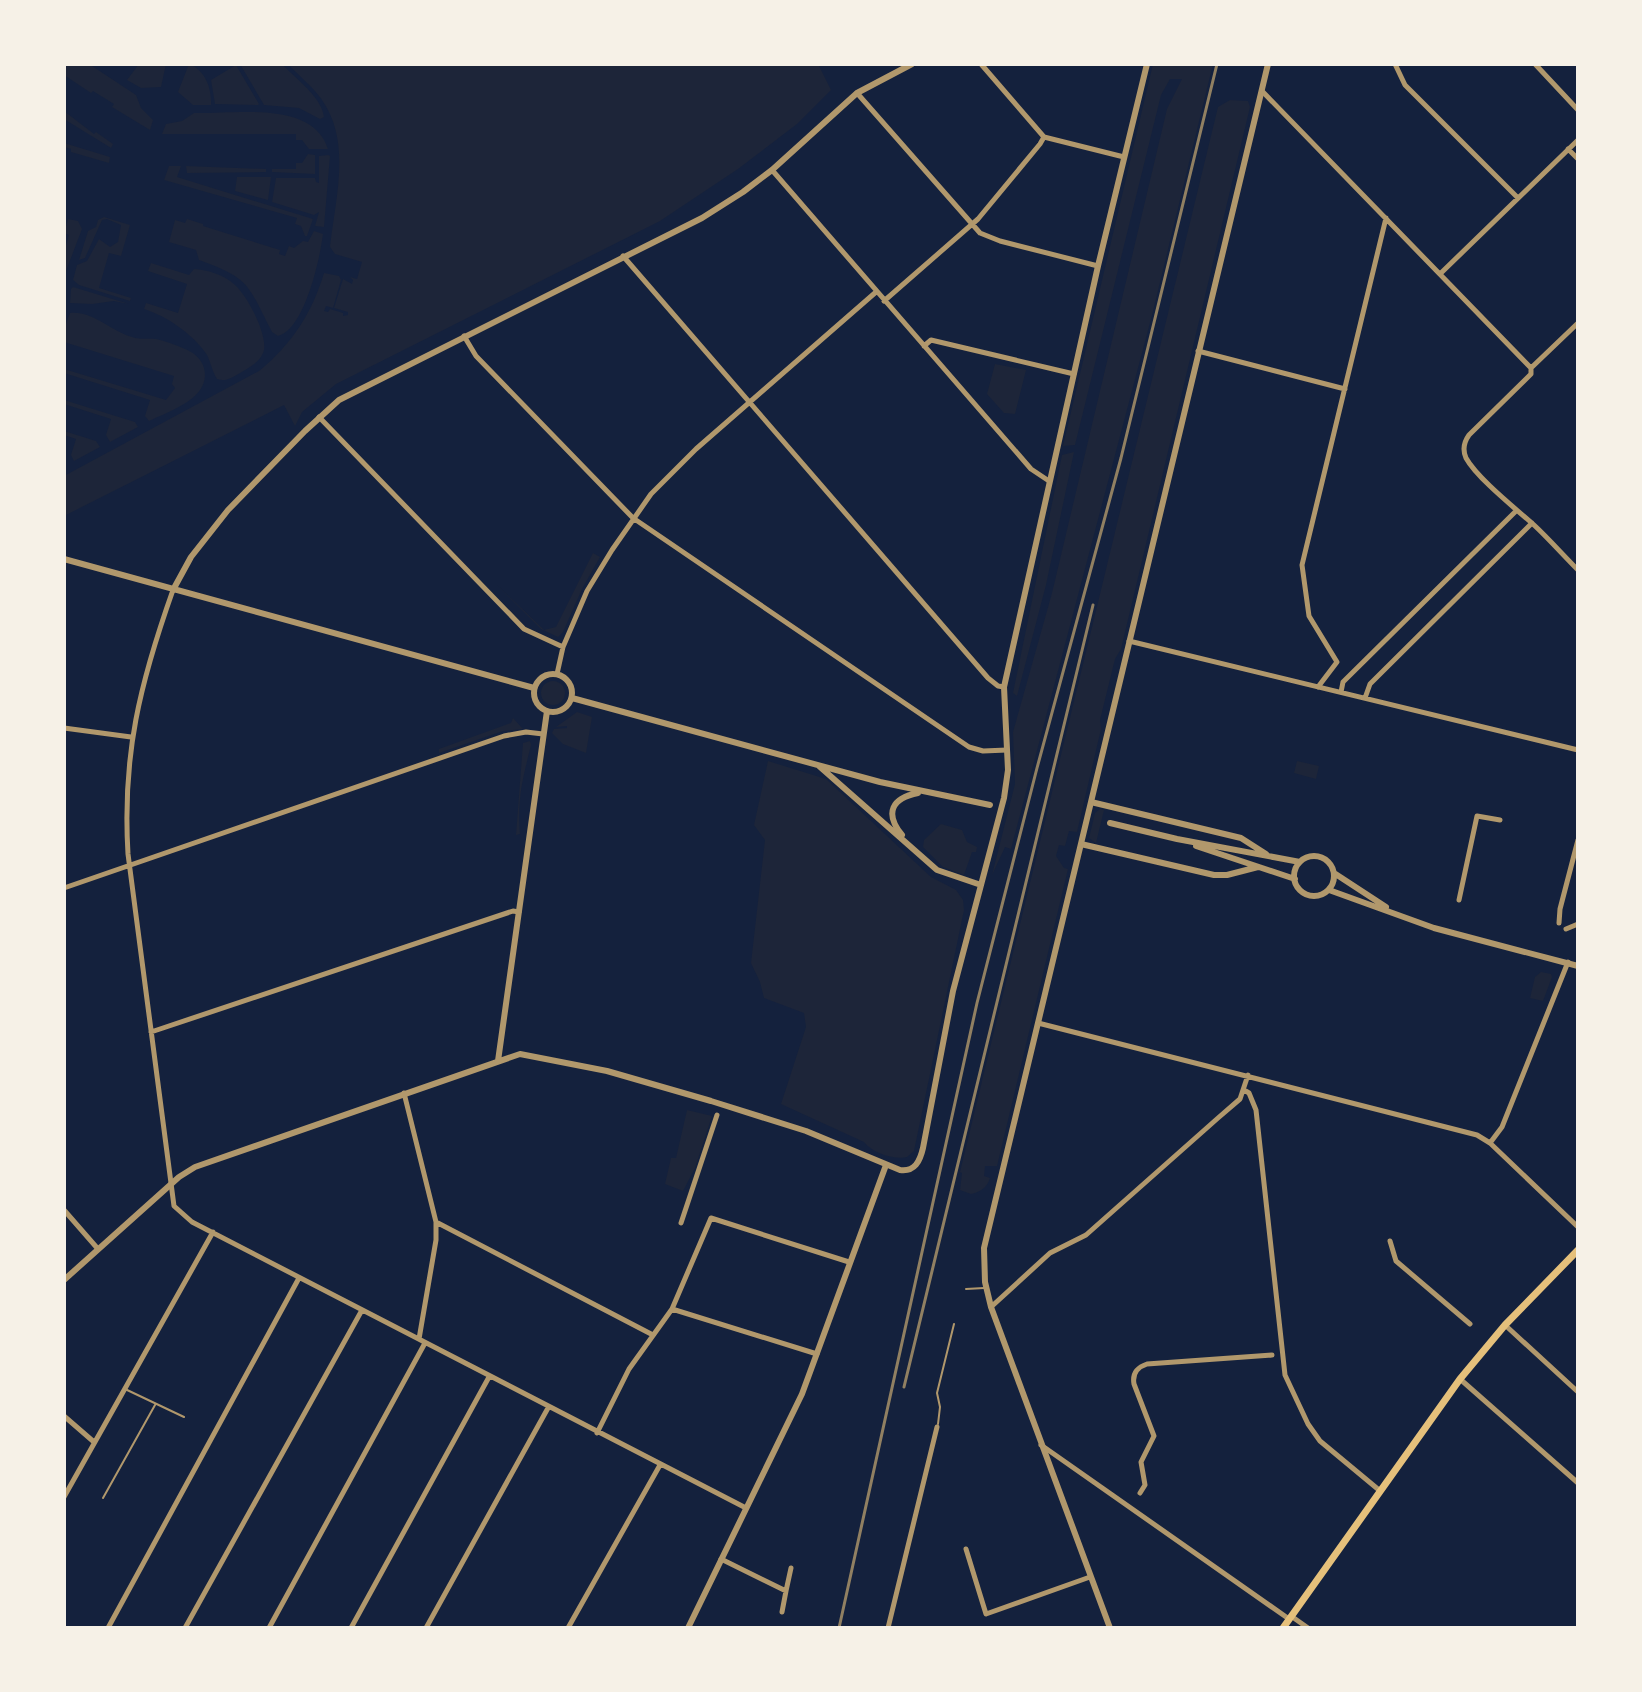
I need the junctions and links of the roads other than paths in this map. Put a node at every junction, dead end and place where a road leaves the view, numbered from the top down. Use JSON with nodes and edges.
{"nodes":[{"id":1,"x":912,"y":64,"type":"edge"},
{"id":2,"x":981,"y":64,"type":"edge"},
{"id":3,"x":1147,"y":64,"type":"edge"},
{"id":4,"x":1268,"y":64,"type":"edge"},
{"id":5,"x":1395,"y":64,"type":"edge"},
{"id":6,"x":1535,"y":64,"type":"edge"},
{"id":7,"x":1261,"y":91,"type":"junction"},
{"id":8,"x":857,"y":93,"type":"junction"},
{"id":9,"x":1578,"y":110,"type":"edge"},
{"id":10,"x":1044,"y":137,"type":"junction"},
{"id":11,"x":1578,"y":140,"type":"edge"},
{"id":12,"x":1568,"y":149,"type":"junction"},
{"id":13,"x":1124,"y":157,"type":"junction"},
{"id":14,"x":1578,"y":159,"type":"edge"},
{"id":15,"x":772,"y":170,"type":"junction"},
{"id":16,"x":1518,"y":198,"type":"junction"},
{"id":17,"x":1386,"y":218,"type":"junction"},
{"id":18,"x":972,"y":225,"type":"junction"},
{"id":19,"x":623,"y":256,"type":"junction"},
{"id":20,"x":1098,"y":266,"type":"junction"},
{"id":21,"x":1441,"y":273,"type":"junction"},
{"id":22,"x":876,"y":292,"type":"junction"},
{"id":23,"x":884,"y":301,"type":"junction"},
{"id":24,"x":1578,"y":323,"type":"edge"},
{"id":25,"x":464,"y":336,"type":"junction"},
{"id":26,"x":924,"y":346,"type":"junction"},
{"id":27,"x":1198,"y":351,"type":"junction"},
{"id":28,"x":1531,"y":368,"type":"junction"},
{"id":29,"x":1074,"y":374,"type":"junction"},
{"id":30,"x":1345,"y":389,"type":"junction"},
{"id":31,"x":748,"y":403,"type":"junction"},
{"id":32,"x":319,"y":417,"type":"junction"},
{"id":33,"x":1049,"y":481,"type":"junction"},
{"id":34,"x":1516,"y":511,"type":"junction"},
{"id":35,"x":633,"y":518,"type":"junction"},
{"id":36,"x":1532,"y":523,"type":"junction"},
{"id":37,"x":64,"y":559,"type":"edge"},
{"id":38,"x":1578,"y":570,"type":"edge"},
{"id":39,"x":173,"y":590,"type":"junction"},
{"id":40,"x":1129,"y":641,"type":"junction"},
{"id":41,"x":563,"y":647,"type":"junction"},
{"id":42,"x":557,"y":674,"type":"junction"},
{"id":43,"x":1004,"y":687,"type":"junction"},
{"id":44,"x":1318,"y":687,"type":"junction"},
{"id":45,"x":534,"y":688,"type":"junction"},
{"id":46,"x":1341,"y":692,"type":"junction"},
{"id":47,"x":572,"y":698,"type":"junction"},
{"id":48,"x":1365,"y":698,"type":"junction"},
{"id":49,"x":547,"y":711,"type":"junction"},
{"id":50,"x":64,"y":728,"type":"edge"},
{"id":51,"x":543,"y":734,"type":"junction"},
{"id":52,"x":131,"y":737,"type":"junction"},
{"id":53,"x":1007,"y":750,"type":"junction"},
{"id":54,"x":1578,"y":750,"type":"edge"},
{"id":55,"x":816,"y":764,"type":"junction"},
{"id":56,"x":922,"y":792,"type":"junction"},
{"id":57,"x":1091,"y":802,"type":"junction"},
{"id":58,"x":990,"y":805,"type":"dead end"},
{"id":59,"x":1500,"y":820,"type":"dead end"},
{"id":60,"x":1110,"y":823,"type":"dead end"},
{"id":61,"x":1177,"y":839,"type":"junction"},
{"id":62,"x":1578,"y":840,"type":"edge"},
{"id":63,"x":1081,"y":844,"type":"junction"},
{"id":64,"x":910,"y":845,"type":"junction"},
{"id":65,"x":1269,"y":856,"type":"junction"},
{"id":66,"x":1300,"y":862,"type":"junction"},
{"id":67,"x":130,"y":865,"type":"junction"},
{"id":68,"x":1258,"y":867,"type":"junction"},
{"id":69,"x":1334,"y":873,"type":"junction"},
{"id":70,"x":1295,"y":879,"type":"junction"},
{"id":71,"x":981,"y":885,"type":"junction"},
{"id":72,"x":64,"y":888,"type":"edge"},
{"id":73,"x":1329,"y":890,"type":"junction"},
{"id":74,"x":1459,"y":900,"type":"dead end"},
{"id":75,"x":1392,"y":911,"type":"junction"},
{"id":76,"x":519,"y":912,"type":"junction"},
{"id":77,"x":1559,"y":923,"type":"dead end"},
{"id":78,"x":1578,"y":924,"type":"edge"},
{"id":79,"x":1566,"y":929,"type":"dead end"},
{"id":80,"x":1568,"y":962,"type":"junction"},
{"id":81,"x":1578,"y":966,"type":"edge"},
{"id":82,"x":1038,"y":1023,"type":"junction"},
{"id":83,"x":151,"y":1032,"type":"junction"},
{"id":84,"x":498,"y":1061,"type":"junction"},
{"id":85,"x":1248,"y":1075,"type":"junction"},
{"id":86,"x":1244,"y":1090,"type":"junction"},
{"id":87,"x":404,"y":1093,"type":"junction"},
{"id":88,"x":717,"y":1115,"type":"dead end"},
{"id":89,"x":1490,"y":1143,"type":"junction"},
{"id":90,"x":886,"y":1165,"type":"junction"},
{"id":91,"x":171,"y":1184,"type":"junction"},
{"id":92,"x":64,"y":1210,"type":"edge"},
{"id":93,"x":436,"y":1222,"type":"junction"},
{"id":94,"x":681,"y":1223,"type":"dead end"},
{"id":95,"x":1578,"y":1227,"type":"edge"},
{"id":96,"x":213,"y":1232,"type":"junction"},
{"id":97,"x":1390,"y":1241,"type":"dead end"},
{"id":98,"x":98,"y":1249,"type":"junction"},
{"id":99,"x":1578,"y":1250,"type":"edge"},
{"id":100,"x":849,"y":1262,"type":"junction"},
{"id":101,"x":300,"y":1277,"type":"junction"},
{"id":102,"x":64,"y":1280,"type":"edge"},
{"id":103,"x":986,"y":1288,"type":"junction"},
{"id":104,"x":966,"y":1289,"type":"dead end"},
{"id":105,"x":991,"y":1307,"type":"junction"},
{"id":106,"x":672,"y":1309,"type":"junction"},
{"id":107,"x":362,"y":1310,"type":"junction"},
{"id":108,"x":954,"y":1324,"type":"dead end"},
{"id":109,"x":1470,"y":1324,"type":"dead end"},
{"id":110,"x":1505,"y":1325,"type":"junction"},
{"id":111,"x":653,"y":1335,"type":"junction"},
{"id":112,"x":422,"y":1341,"type":"junction"},
{"id":113,"x":818,"y":1354,"type":"junction"},
{"id":114,"x":1272,"y":1355,"type":"dead end"},
{"id":115,"x":489,"y":1377,"type":"junction"},
{"id":116,"x":1460,"y":1379,"type":"junction"},
{"id":117,"x":124,"y":1388,"type":"junction"},
{"id":118,"x":1578,"y":1392,"type":"edge"},
{"id":119,"x":155,"y":1405,"type":"junction"},
{"id":120,"x":548,"y":1408,"type":"junction"},
{"id":121,"x":64,"y":1416,"type":"edge"},
{"id":122,"x":184,"y":1417,"type":"dead end"},
{"id":123,"x":937,"y":1427,"type":"joint"},
{"id":124,"x":597,"y":1433,"type":"junction"},
{"id":125,"x":94,"y":1442,"type":"junction"},
{"id":126,"x":1040,"y":1444,"type":"junction"},
{"id":127,"x":660,"y":1465,"type":"junction"},
{"id":128,"x":1578,"y":1483,"type":"edge"},
{"id":129,"x":1379,"y":1490,"type":"junction"},
{"id":130,"x":1140,"y":1493,"type":"dead end"},
{"id":131,"x":64,"y":1497,"type":"edge"},
{"id":132,"x":103,"y":1498,"type":"dead end"},
{"id":133,"x":746,"y":1508,"type":"junction"},
{"id":134,"x":966,"y":1549,"type":"dead end"},
{"id":135,"x":721,"y":1559,"type":"junction"},
{"id":136,"x":791,"y":1568,"type":"dead end"},
{"id":137,"x":1090,"y":1577,"type":"junction"},
{"id":138,"x":786,"y":1591,"type":"junction"},
{"id":139,"x":782,"y":1612,"type":"dead end"},
{"id":140,"x":1290,"y":1618,"type":"junction"},
{"id":141,"x":108,"y":1628,"type":"edge"},
{"id":142,"x":185,"y":1628,"type":"edge"},
{"id":143,"x":269,"y":1628,"type":"edge"},
{"id":144,"x":351,"y":1628,"type":"edge"},
{"id":145,"x":426,"y":1628,"type":"edge"},
{"id":146,"x":568,"y":1628,"type":"edge"},
{"id":147,"x":688,"y":1628,"type":"edge"},
{"id":148,"x":888,"y":1628,"type":"edge"},
{"id":149,"x":1110,"y":1628,"type":"edge"},
{"id":150,"x":1283,"y":1628,"type":"edge"},
{"id":151,"x":1308,"y":1628,"type":"edge"}],
"edges":[{"from":1,"to":8,"type":"street"},
{"from":2,"to":10,"type":"street"},
{"from":3,"to":13,"type":"street"},
{"from":4,"to":7,"type":"street"},
{"from":5,"to":16,"type":"street"},
{"from":6,"to":9,"type":"street"},
{"from":7,"to":17,"type":"street"},
{"from":7,"to":27,"type":"street"},
{"from":8,"to":15,"type":"street"},
{"from":8,"to":18,"type":"street"},
{"from":10,"to":13,"type":"street"},
{"from":10,"to":18,"type":"street"},
{"from":11,"to":12,"type":"street"},
{"from":12,"to":14,"type":"street"},
{"from":12,"to":16,"type":"street"},
{"from":13,"to":20,"type":"street"},
{"from":15,"to":19,"type":"street"},
{"from":15,"to":22,"type":"street"},
{"from":16,"to":21,"type":"street"},
{"from":17,"to":21,"type":"street"},
{"from":17,"to":30,"type":"street"},
{"from":18,"to":20,"type":"street"},
{"from":18,"to":23,"type":"street"},
{"from":19,"to":25,"type":"street"},
{"from":19,"to":31,"type":"street"},
{"from":20,"to":29,"type":"street"},
{"from":21,"to":28,"type":"street"},
{"from":22,"to":23,"type":"street"},
{"from":22,"to":31,"type":"street"},
{"from":23,"to":26,"type":"street"},
{"from":24,"to":28,"type":"street"},
{"from":25,"to":32,"type":"street"},
{"from":25,"to":35,"type":"street"},
{"from":26,"to":29,"type":"street"},
{"from":26,"to":33,"type":"street"},
{"from":27,"to":30,"type":"street"},
{"from":27,"to":40,"type":"street"},
{"from":28,"to":34,"type":"street"},
{"from":29,"to":33,"type":"street"},
{"from":30,"to":44,"type":"street"},
{"from":31,"to":35,"type":"street"},
{"from":31,"to":43,"type":"street"},
{"from":32,"to":39,"type":"street"},
{"from":32,"to":41,"type":"street"},
{"from":33,"to":43,"type":"street"},
{"from":34,"to":36,"type":"street"},
{"from":34,"to":46,"type":"street"},
{"from":35,"to":41,"type":"street"},
{"from":35,"to":53,"type":"street"},
{"from":36,"to":38,"type":"street"},
{"from":36,"to":48,"type":"street"},
{"from":37,"to":39,"type":"street"},
{"from":39,"to":45,"type":"street"},
{"from":39,"to":52,"type":"street"},
{"from":40,"to":44,"type":"street"},
{"from":40,"to":57,"type":"street"},
{"from":41,"to":42,"type":"street"},
{"from":42,"to":45,"type":"street"},
{"from":42,"to":47,"type":"street"},
{"from":43,"to":53,"type":"street"},
{"from":44,"to":46,"type":"street"},
{"from":45,"to":49,"type":"street"},
{"from":46,"to":48,"type":"street"},
{"from":47,"to":49,"type":"street"},
{"from":47,"to":55,"type":"street"},
{"from":48,"to":54,"type":"street"},
{"from":49,"to":51,"type":"street"},
{"from":50,"to":52,"type":"street"},
{"from":51,"to":67,"type":"street"},
{"from":51,"to":76,"type":"street"},
{"from":52,"to":67,"type":"street"},
{"from":53,"to":71,"type":"street"},
{"from":55,"to":56,"type":"street"},
{"from":55,"to":64,"type":"street"},
{"from":56,"to":58,"type":"street"},
{"from":56,"to":64,"type":"street"},
{"from":57,"to":63,"type":"street"},
{"from":57,"to":65,"type":"street"},
{"from":59,"to":74,"type":"street"},
{"from":60,"to":61,"type":"street"},
{"from":61,"to":65,"type":"street"},
{"from":61,"to":68,"type":"street"},
{"from":62,"to":77,"type":"street"},
{"from":63,"to":68,"type":"street"},
{"from":63,"to":82,"type":"street"},
{"from":64,"to":71,"type":"street"},
{"from":65,"to":66,"type":"street"},
{"from":66,"to":69,"type":"street"},
{"from":66,"to":70,"type":"street"},
{"from":67,"to":72,"type":"street"},
{"from":67,"to":83,"type":"street"},
{"from":68,"to":70,"type":"street"},
{"from":69,"to":73,"type":"street"},
{"from":69,"to":75,"type":"street"},
{"from":70,"to":73,"type":"street"},
{"from":71,"to":90,"type":"street"},
{"from":73,"to":75,"type":"street"},
{"from":75,"to":80,"type":"street"},
{"from":76,"to":83,"type":"street"},
{"from":76,"to":84,"type":"street"},
{"from":78,"to":79,"type":"street"},
{"from":80,"to":81,"type":"street"},
{"from":80,"to":89,"type":"street"},
{"from":82,"to":85,"type":"street"},
{"from":82,"to":103,"type":"street"},
{"from":83,"to":91,"type":"street"},
{"from":84,"to":87,"type":"street"},
{"from":84,"to":90,"type":"street"},
{"from":85,"to":86,"type":"street"},
{"from":85,"to":89,"type":"street"},
{"from":86,"to":105,"type":"street"},
{"from":86,"to":129,"type":"street"},
{"from":87,"to":91,"type":"street"},
{"from":87,"to":93,"type":"street"},
{"from":88,"to":94,"type":"street"},
{"from":89,"to":95,"type":"street"},
{"from":90,"to":100,"type":"street"},
{"from":91,"to":96,"type":"street"},
{"from":91,"to":98,"type":"street"},
{"from":92,"to":98,"type":"street"},
{"from":93,"to":111,"type":"street"},
{"from":93,"to":112,"type":"street"},
{"from":96,"to":101,"type":"street"},
{"from":96,"to":117,"type":"street"},
{"from":97,"to":109,"type":"street"},
{"from":98,"to":102,"type":"street"},
{"from":99,"to":110,"type":"main road"},
{"from":100,"to":106,"type":"street"},
{"from":100,"to":113,"type":"street"},
{"from":101,"to":107,"type":"street"},
{"from":101,"to":141,"type":"street"},
{"from":103,"to":104,"type":"lane"},
{"from":103,"to":105,"type":"street"},
{"from":105,"to":126,"type":"street"},
{"from":106,"to":111,"type":"street"},
{"from":106,"to":113,"type":"street"},
{"from":107,"to":112,"type":"street"},
{"from":107,"to":142,"type":"street"},
{"from":108,"to":123,"type":"lane"},
{"from":110,"to":116,"type":"main road"},
{"from":110,"to":118,"type":"street"},
{"from":111,"to":124,"type":"street"},
{"from":112,"to":115,"type":"street"},
{"from":112,"to":143,"type":"street"},
{"from":113,"to":133,"type":"street"},
{"from":114,"to":130,"type":"street"},
{"from":115,"to":120,"type":"street"},
{"from":115,"to":144,"type":"street"},
{"from":116,"to":128,"type":"street"},
{"from":116,"to":129,"type":"main road"},
{"from":117,"to":119,"type":"lane"},
{"from":117,"to":125,"type":"street"},
{"from":119,"to":122,"type":"lane"},
{"from":119,"to":132,"type":"lane"},
{"from":120,"to":124,"type":"street"},
{"from":120,"to":145,"type":"street"},
{"from":121,"to":125,"type":"street"},
{"from":123,"to":148,"type":"street"},
{"from":124,"to":127,"type":"street"},
{"from":125,"to":131,"type":"street"},
{"from":126,"to":137,"type":"street"},
{"from":126,"to":140,"type":"street"},
{"from":127,"to":133,"type":"street"},
{"from":127,"to":146,"type":"street"},
{"from":129,"to":140,"type":"main road"},
{"from":133,"to":135,"type":"street"},
{"from":134,"to":137,"type":"street"},
{"from":135,"to":138,"type":"street"},
{"from":135,"to":147,"type":"street"},
{"from":136,"to":138,"type":"street"},
{"from":137,"to":149,"type":"street"},
{"from":138,"to":139,"type":"street"},
{"from":140,"to":150,"type":"main road"},
{"from":140,"to":151,"type":"street"}]}
